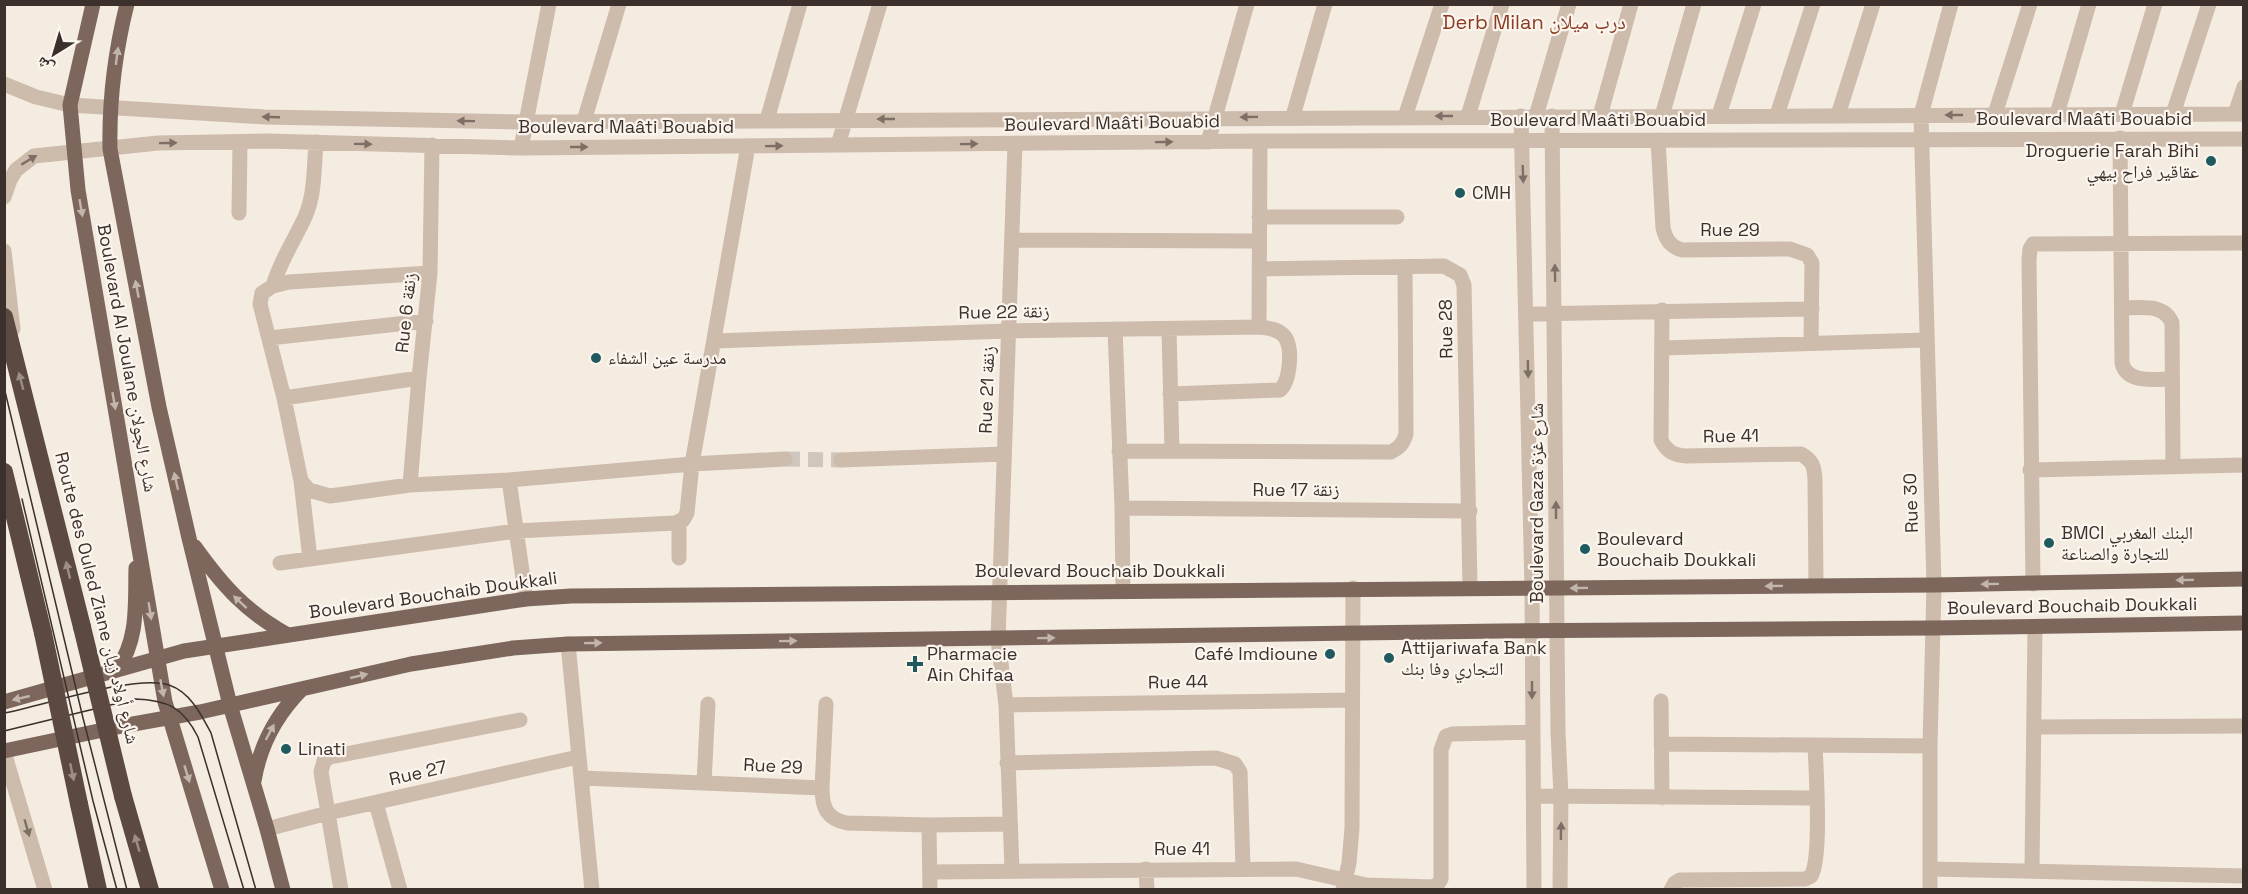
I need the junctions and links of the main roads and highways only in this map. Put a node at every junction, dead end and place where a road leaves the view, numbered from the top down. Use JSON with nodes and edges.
{"nodes":[{"id":1,"x":93,"y":4,"type":"edge"},
{"id":2,"x":127,"y":4,"type":"edge"},
{"id":3,"x":4,"y":316,"type":"edge"},
{"id":4,"x":4,"y":472,"type":"edge"},
{"id":5,"x":138,"y":533,"type":"junction"},
{"id":6,"x":189,"y":538,"type":"junction"},
{"id":7,"x":2244,"y":579,"type":"edge"},
{"id":8,"x":2244,"y":623,"type":"edge"},
{"id":9,"x":288,"y":635,"type":"junction"},
{"id":10,"x":215,"y":645,"type":"junction"},
{"id":11,"x":157,"y":657,"type":"junction"},
{"id":12,"x":117,"y":669,"type":"junction"},
{"id":13,"x":302,"y":689,"type":"junction"},
{"id":14,"x":4,"y":702,"type":"edge"},
{"id":15,"x":230,"y":705,"type":"junction"},
{"id":16,"x":170,"y":718,"type":"junction"},
{"id":17,"x":4,"y":751,"type":"edge"},
{"id":18,"x":253,"y":783,"type":"junction"},
{"id":19,"x":98,"y":890,"type":"edge"},
{"id":20,"x":150,"y":890,"type":"edge"},
{"id":21,"x":222,"y":890,"type":"edge"},
{"id":22,"x":283,"y":890,"type":"edge"}],
"edges":[{"from":1,"to":5,"type":"main road","name":"Boulevard Al Joulane شارع الجولان","one_way":true},
{"from":6,"to":2,"type":"main road","name":"Boulevard Al Joulane شارع الجولان","one_way":true},
{"from":20,"to":3,"type":"highway","name":"Route des Ouled Ziane شارع أولاد زيان","one_way":true,"bridge":true},
{"from":4,"to":19,"type":"highway","one_way":true,"bridge":true},
{"from":5,"to":11,"type":"main road","name":"Boulevard Al Joulane شارع الجولان","one_way":true},
{"from":5,"to":12,"type":"main road"},
{"from":9,"to":6,"type":"main road","one_way":true},
{"from":6,"to":10,"type":"main road","name":"Boulevard Al Joulane شارع الجولان"},
{"from":7,"to":9,"type":"main road","name":"Boulevard Bouchaib Doukkali","one_way":true},
{"from":13,"to":8,"type":"main road","name":"Boulevard Bouchaib Doukkali","one_way":true},
{"from":9,"to":10,"type":"main road","name":"Boulevard Bouchaib Doukkali"},
{"from":10,"to":11,"type":"main road","name":"Boulevard Bouchaib Doukkali"},
{"from":10,"to":15,"type":"main road","name":"Boulevard Al Joulane شارع الجولان"},
{"from":11,"to":12,"type":"main road","name":"Boulevard Bouchaib Doukkali"},
{"from":11,"to":16,"type":"main road","name":"Boulevard Al Joulane شارع الجولان","one_way":true},
{"from":12,"to":14,"type":"main road","name":"Boulevard Bouchaib Doukkali","one_way":true},
{"from":13,"to":15,"type":"main road","name":"Boulevard Bouchaib Doukkali"},
{"from":18,"to":13,"type":"main road","one_way":true},
{"from":15,"to":16,"type":"main road","name":"Boulevard Bouchaib Doukkali"},
{"from":15,"to":18,"type":"main road","name":"Boulevard Al Joulane شارع الجولان"},
{"from":16,"to":17,"type":"main road","name":"Boulevard Bouchaib Doukkali"},
{"from":16,"to":21,"type":"main road","name":"Boulevard Al Joulane شارع الجولان","one_way":true},
{"from":18,"to":22,"type":"main road","name":"Boulevard Al Joulane شارع الجولان"}]}
